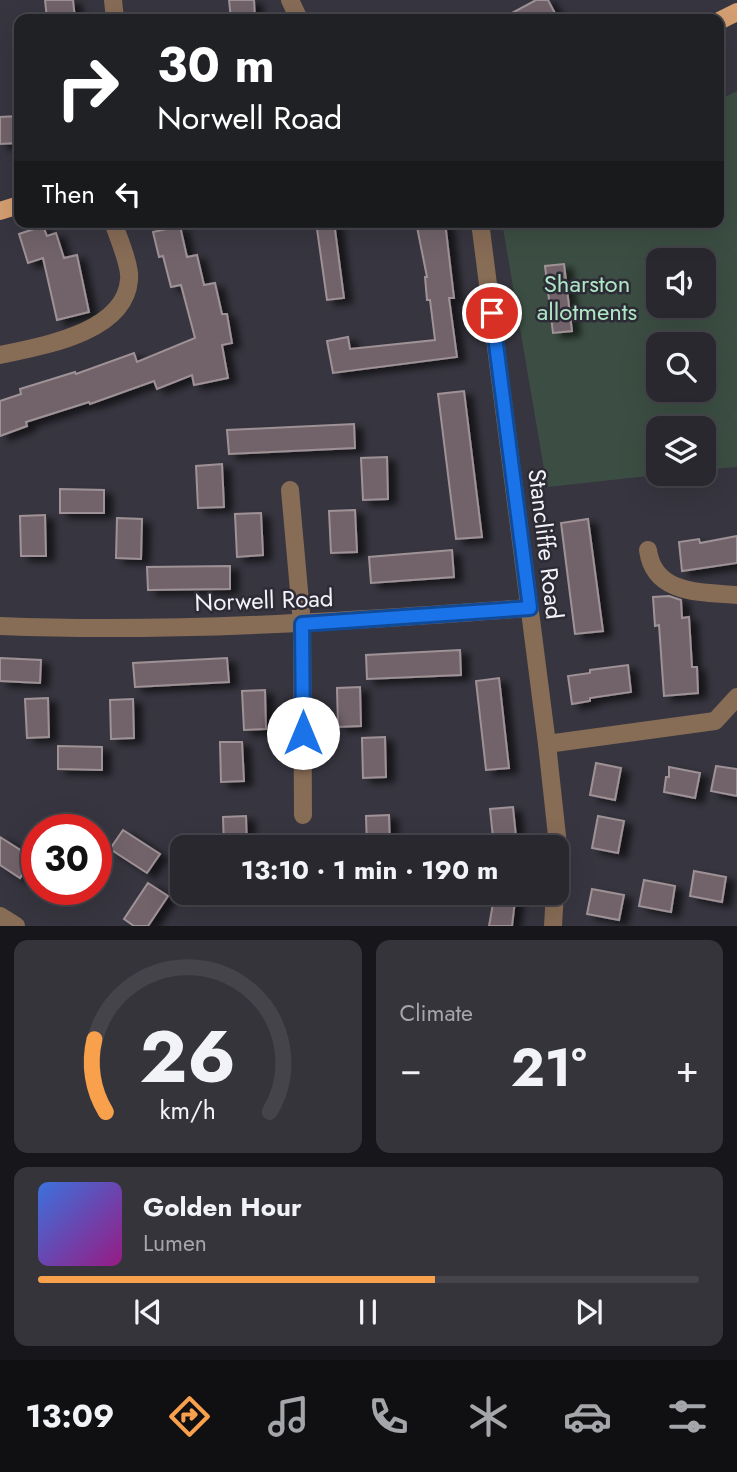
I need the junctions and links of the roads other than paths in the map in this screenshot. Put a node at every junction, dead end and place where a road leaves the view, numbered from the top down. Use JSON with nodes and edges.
{"nodes":[{"id":1,"x":115,"y":228,"type":"edge"},
{"id":2,"x":481,"y":228,"type":"edge"},
{"id":3,"x":0,"y":355,"type":"edge"},
{"id":4,"x":290,"y":490,"type":"dead end"},
{"id":5,"x":648,"y":550,"type":"dead end"},
{"id":6,"x":737,"y":595,"type":"edge"},
{"id":7,"x":530,"y":608,"type":"junction"},
{"id":8,"x":302,"y":624,"type":"junction"},
{"id":9,"x":0,"y":626,"type":"edge"},
{"id":10,"x":735,"y":705,"type":"edge"},
{"id":11,"x":547,"y":744,"type":"junction"},
{"id":12,"x":303,"y":815,"type":"dead end"},
{"id":13,"x":557,"y":835,"type":"edge"},
{"id":14,"x":554,"y":905,"type":"edge"},
{"id":15,"x":0,"y":916,"type":"edge"},
{"id":16,"x":16,"y":926,"type":"edge"},
{"id":17,"x":553,"y":926,"type":"edge"}],
"edges":[{"from":1,"to":3,"type":"street"},
{"from":2,"to":7,"type":"street","name":"Stancliffe Road"},
{"from":4,"to":8,"type":"street"},
{"from":5,"to":6,"type":"street"},
{"from":7,"to":8,"type":"street","name":"Norwell Road"},
{"from":7,"to":11,"type":"street","name":"Stancliffe Road"},
{"from":8,"to":9,"type":"street","name":"Norwell Road"},
{"from":8,"to":12,"type":"street"},
{"from":10,"to":11,"type":"street"},
{"from":11,"to":13,"type":"street","name":"Stancliffe Road"},
{"from":14,"to":17,"type":"street"},
{"from":15,"to":16,"type":"street"}]}
